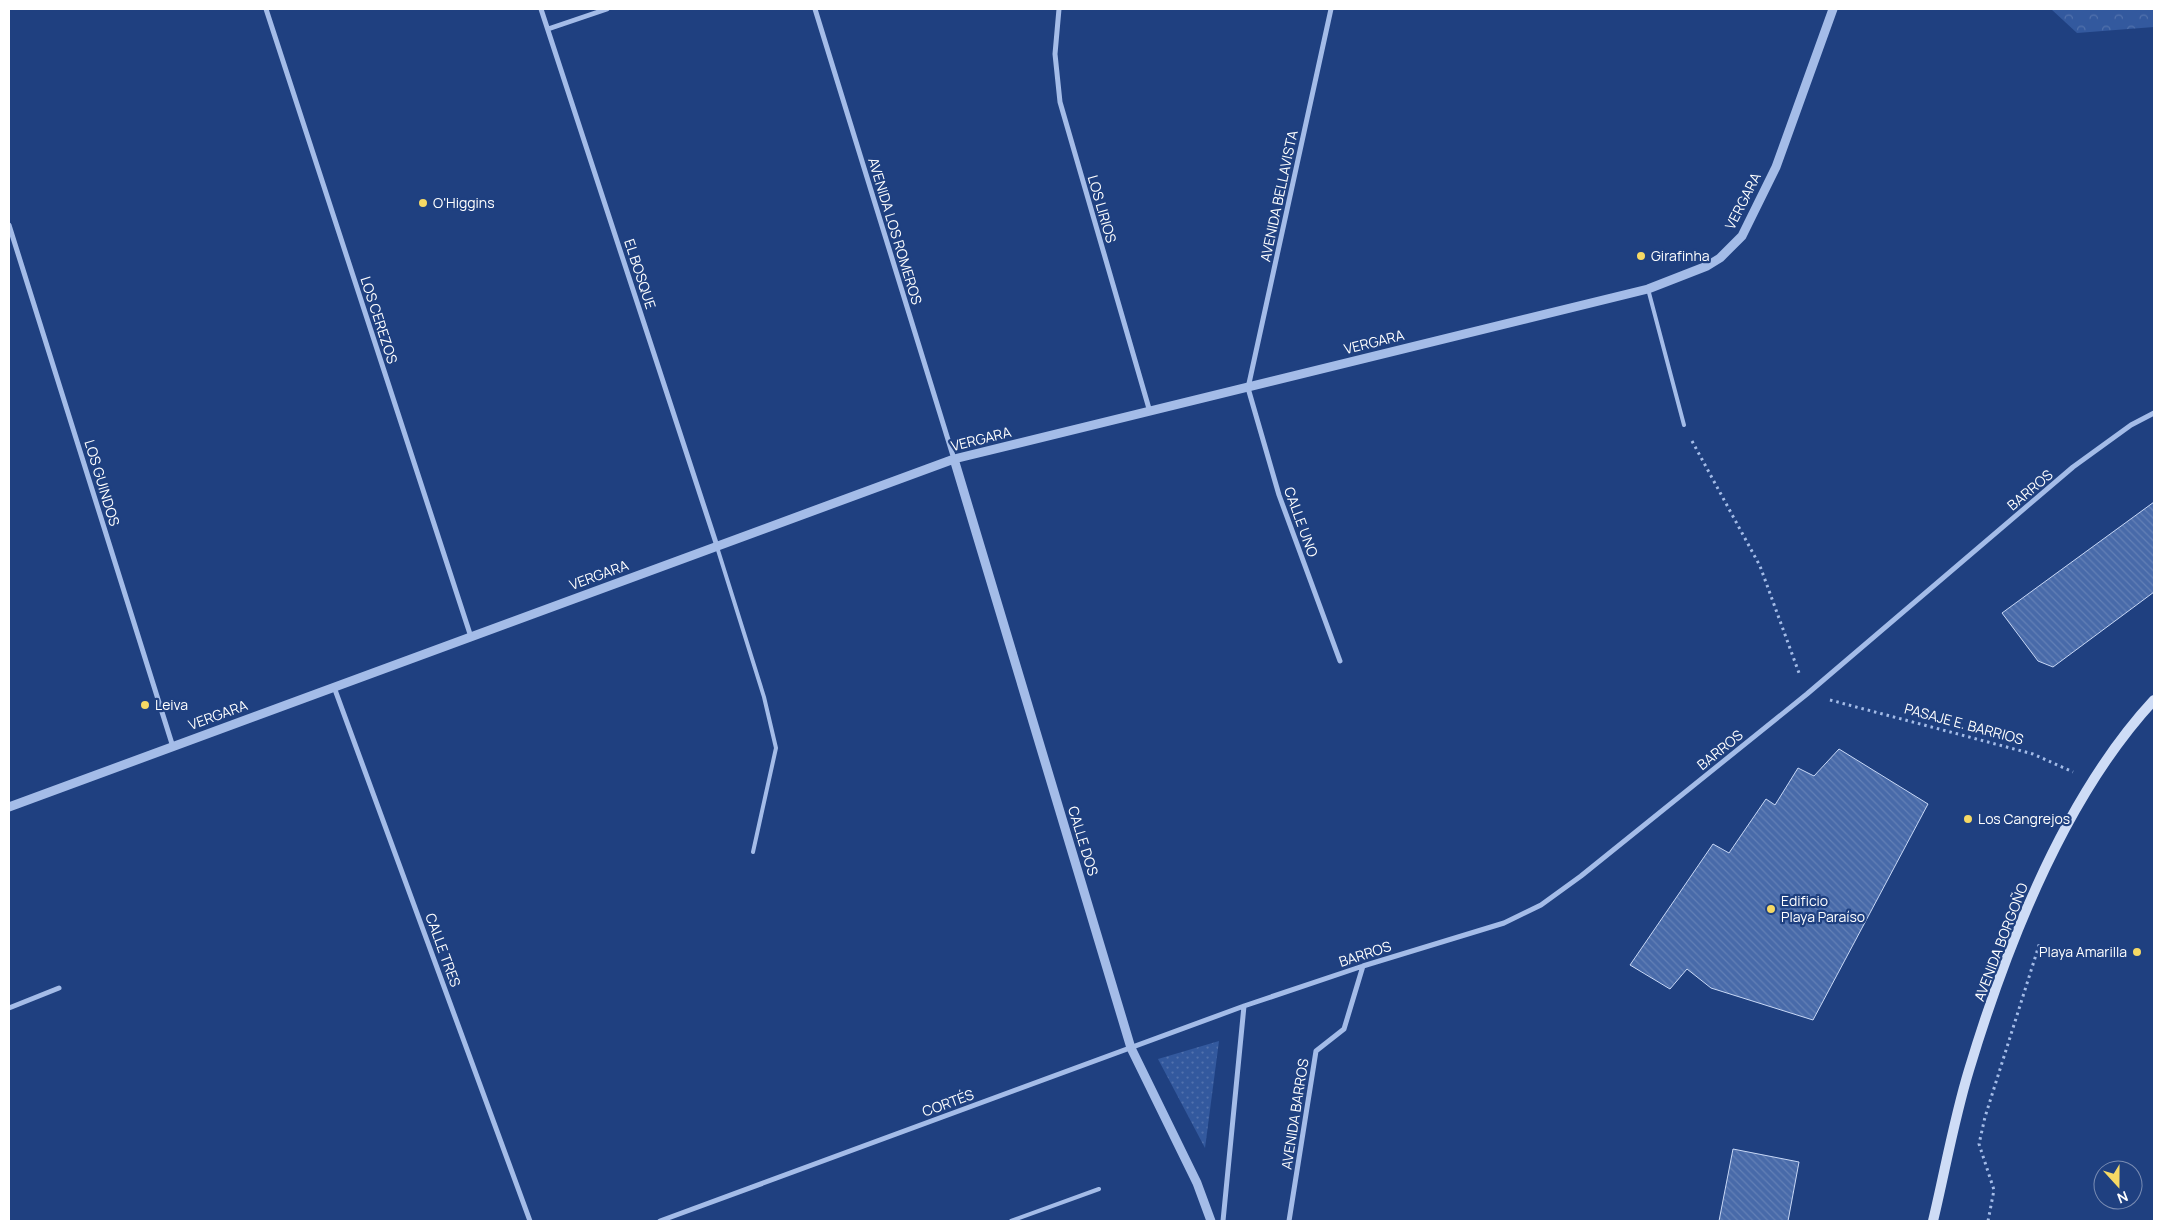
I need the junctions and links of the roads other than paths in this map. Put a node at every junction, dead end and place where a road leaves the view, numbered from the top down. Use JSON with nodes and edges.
{"nodes":[{"id":1,"x":266,"y":9,"type":"edge"},
{"id":2,"x":541,"y":9,"type":"edge"},
{"id":3,"x":607,"y":9,"type":"edge"},
{"id":4,"x":815,"y":9,"type":"edge"},
{"id":5,"x":1059,"y":9,"type":"edge"},
{"id":6,"x":1331,"y":9,"type":"edge"},
{"id":7,"x":1833,"y":9,"type":"edge"},
{"id":8,"x":548,"y":29,"type":"junction"},
{"id":9,"x":9,"y":225,"type":"edge"},
{"id":10,"x":1648,"y":289,"type":"junction"},
{"id":11,"x":1248,"y":388,"type":"junction"},
{"id":12,"x":1150,"y":413,"type":"junction"},
{"id":13,"x":2154,"y":413,"type":"edge"},
{"id":14,"x":1684,"y":425,"type":"road end"},
{"id":15,"x":954,"y":459,"type":"junction"},
{"id":16,"x":717,"y":546,"type":"junction"},
{"id":17,"x":471,"y":637,"type":"junction"},
{"id":18,"x":1340,"y":661,"type":"dead end"},
{"id":19,"x":334,"y":687,"type":"junction"},
{"id":20,"x":2154,"y":700,"type":"edge"},
{"id":21,"x":173,"y":747,"type":"junction"},
{"id":22,"x":9,"y":807,"type":"edge"},
{"id":23,"x":753,"y":852,"type":"dead end"},
{"id":24,"x":1363,"y":966,"type":"junction"},
{"id":25,"x":59,"y":988,"type":"dead end"},
{"id":26,"x":1244,"y":1006,"type":"junction"},
{"id":27,"x":9,"y":1008,"type":"edge"},
{"id":28,"x":1131,"y":1048,"type":"junction"},
{"id":29,"x":1099,"y":1189,"type":"dead end"},
{"id":30,"x":530,"y":1221,"type":"edge"},
{"id":31,"x":660,"y":1221,"type":"edge"},
{"id":32,"x":1010,"y":1221,"type":"edge"},
{"id":33,"x":1211,"y":1221,"type":"edge"},
{"id":34,"x":1223,"y":1221,"type":"edge"},
{"id":35,"x":1289,"y":1221,"type":"edge"},
{"id":36,"x":1933,"y":1221,"type":"edge"}],
"edges":[{"from":1,"to":17,"type":"street","name":"LOS CEREZOS"},
{"from":2,"to":8,"type":"street","name":"EL BOSQUE"},
{"from":3,"to":8,"type":"street"},
{"from":4,"to":15,"type":"street","name":"AVENIDA LOS ROMEROS"},
{"from":5,"to":12,"type":"street","name":"LOS LIRIOS"},
{"from":6,"to":11,"type":"street","name":"AVENIDA BELLAVISTA"},
{"from":7,"to":10,"type":"street","name":"VERGARA"},
{"from":8,"to":16,"type":"street","name":"EL BOSQUE"},
{"from":9,"to":21,"type":"street","name":"LOS GUINDOS"},
{"from":10,"to":11,"type":"street","name":"VERGARA"},
{"from":10,"to":14,"type":"lane"},
{"from":11,"to":12,"type":"street","name":"VERGARA"},
{"from":11,"to":18,"type":"street","name":"CALLE UNO"},
{"from":12,"to":15,"type":"street","name":"VERGARA"},
{"from":13,"to":24,"type":"street","name":"BARROS"},
{"from":15,"to":16,"type":"street","name":"VERGARA"},
{"from":15,"to":28,"type":"street","name":"CALLE DOS"},
{"from":16,"to":17,"type":"street","name":"VERGARA"},
{"from":16,"to":23,"type":"lane"},
{"from":17,"to":19,"type":"street","name":"VERGARA"},
{"from":19,"to":21,"type":"street","name":"VERGARA"},
{"from":19,"to":30,"type":"street","name":"CALLE TRES"},
{"from":20,"to":36,"type":"main road","name":"AVENIDA BORGOÑO"},
{"from":21,"to":22,"type":"street","name":"VERGARA"},
{"from":24,"to":26,"type":"street","name":"BARROS"},
{"from":24,"to":35,"type":"street","name":"AVENIDA BARROS"},
{"from":25,"to":27,"type":"street"},
{"from":26,"to":28,"type":"street","name":"CORTÉS"},
{"from":26,"to":34,"type":"street"},
{"from":28,"to":31,"type":"street","name":"CORTÉS"},
{"from":28,"to":33,"type":"street","name":"CALLE DOS"},
{"from":29,"to":32,"type":"lane"}]}
